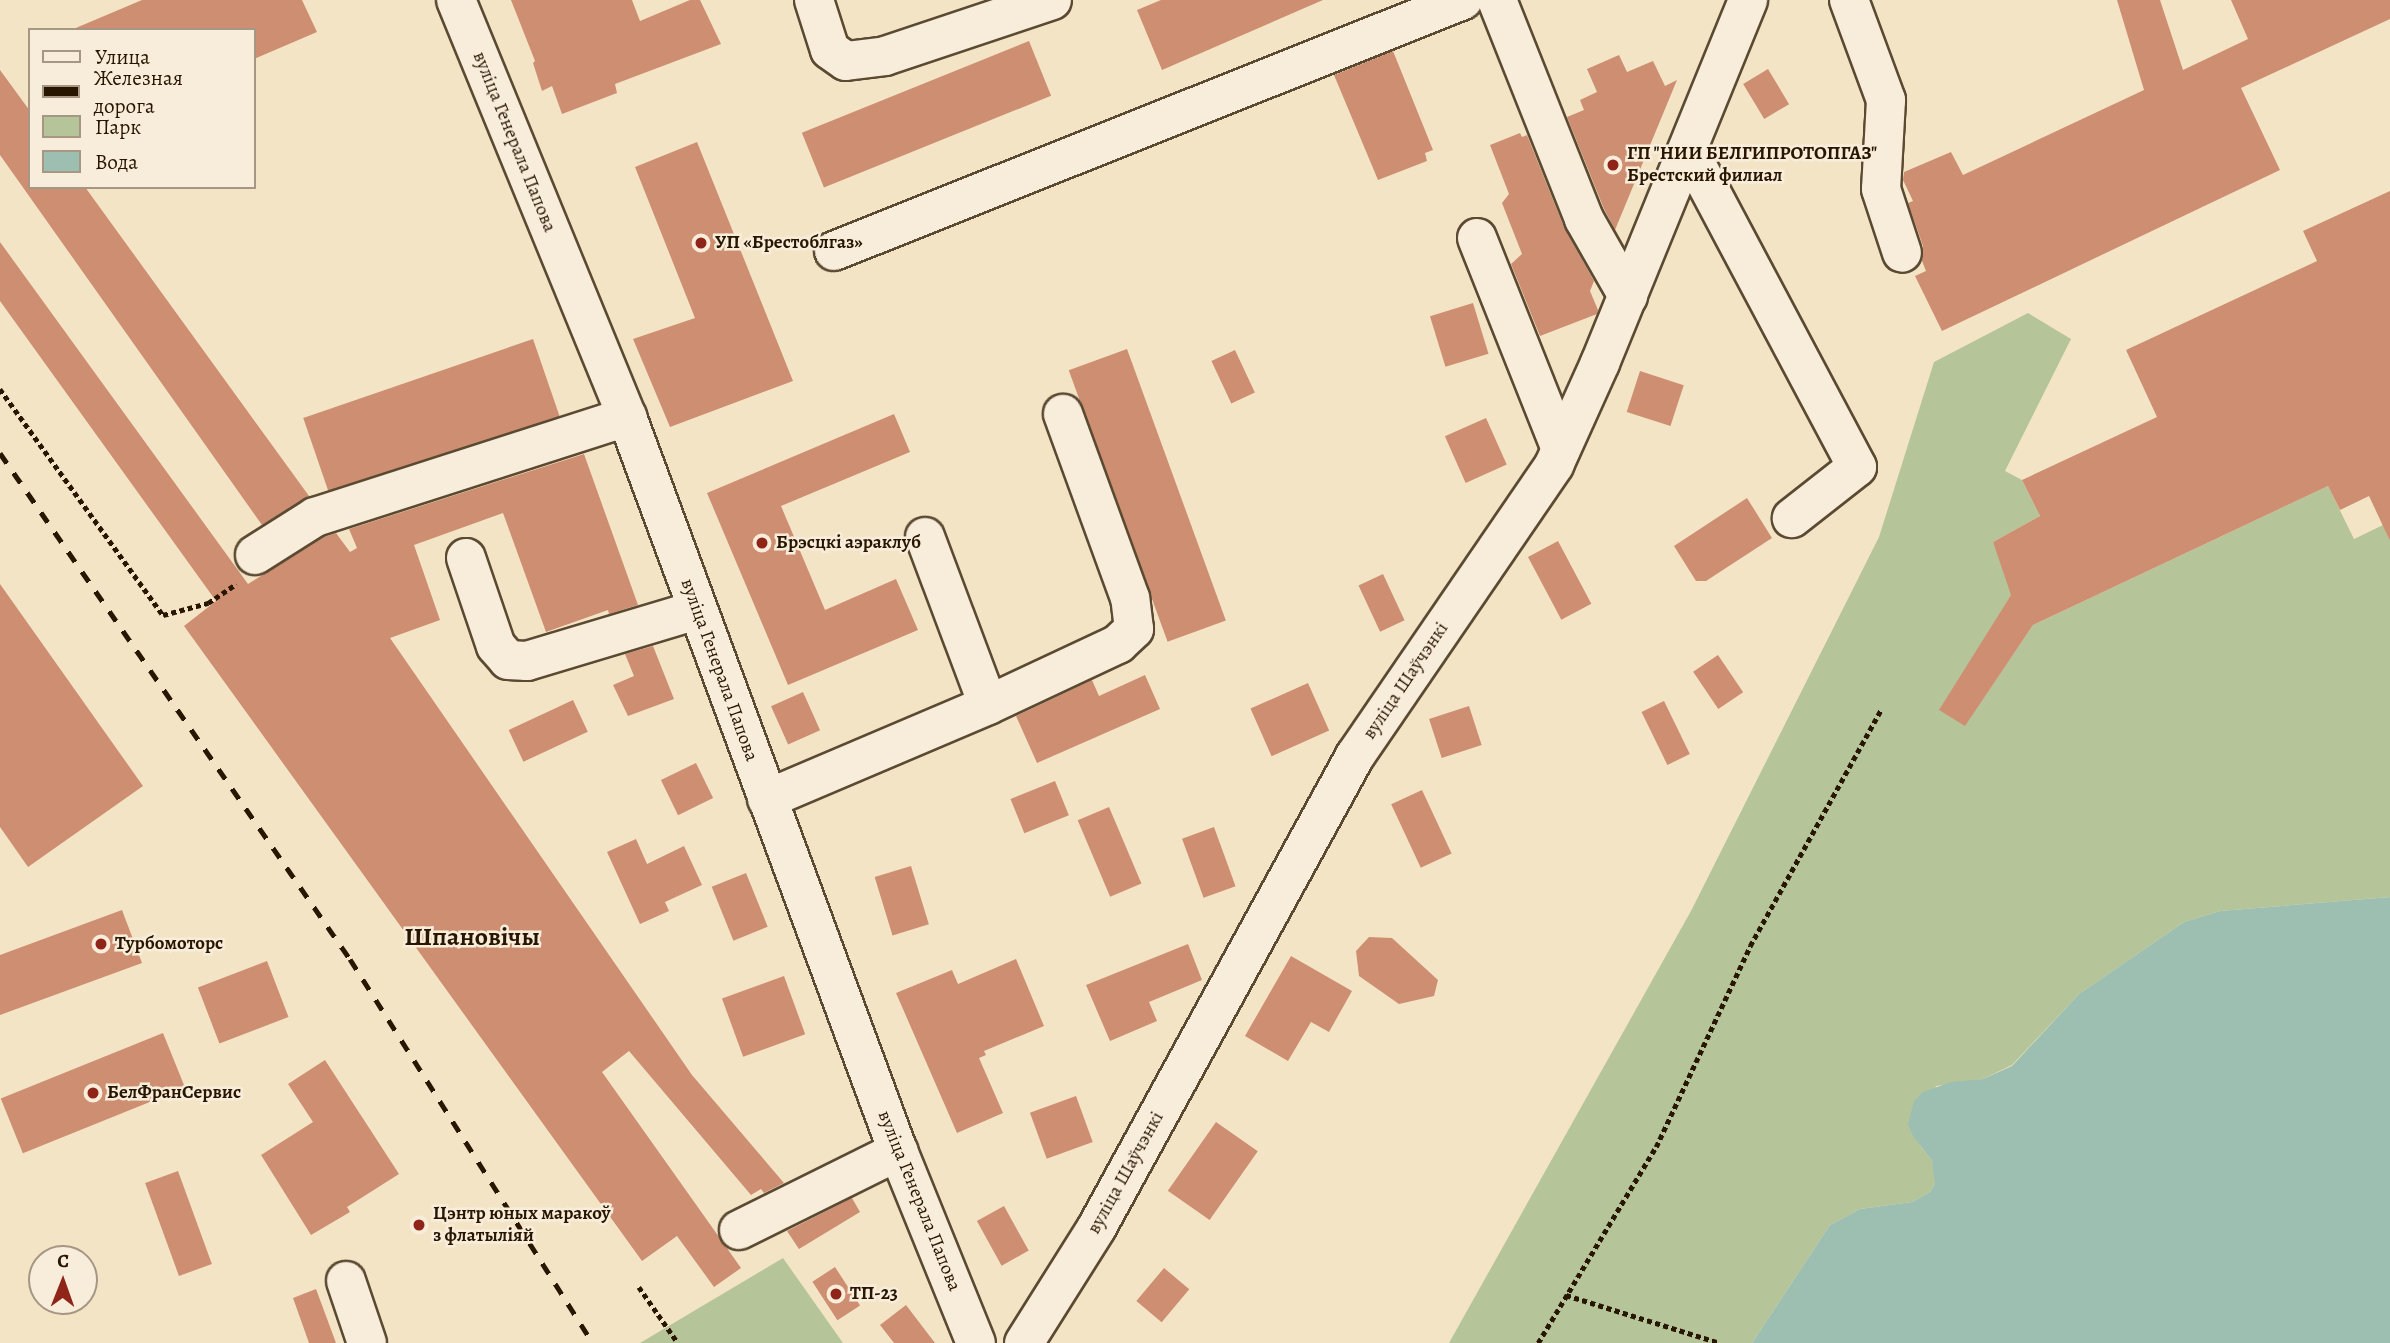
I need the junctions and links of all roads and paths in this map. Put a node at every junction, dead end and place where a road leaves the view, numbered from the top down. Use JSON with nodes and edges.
{"nodes":[{"id":1,"x":456,"y":0,"type":"edge"},
{"id":2,"x":814,"y":0,"type":"edge"},
{"id":3,"x":1052,"y":0,"type":"edge"},
{"id":4,"x":1463,"y":0,"type":"edge"},
{"id":5,"x":1497,"y":0,"type":"edge"},
{"id":6,"x":1515,"y":0,"type":"edge"},
{"id":7,"x":1529,"y":0,"type":"edge"},
{"id":8,"x":1748,"y":0,"type":"edge"},
{"id":9,"x":1849,"y":0,"type":"edge"},
{"id":10,"x":1688,"y":149,"type":"junction"},
{"id":11,"x":1477,"y":238,"type":"dead end"},
{"id":12,"x":834,"y":251,"type":"dead end"},
{"id":13,"x":1902,"y":253,"type":"dead end"},
{"id":14,"x":1628,"y":296,"type":"junction"},
{"id":15,"x":0,"y":389,"type":"edge"},
{"id":16,"x":1063,"y":414,"type":"dead end"},
{"id":17,"x":626,"y":417,"type":"junction"},
{"id":18,"x":1561,"y":449,"type":"junction"},
{"id":19,"x":1791,"y":518,"type":"dead end"},
{"id":20,"x":925,"y":537,"type":"dead end"},
{"id":21,"x":466,"y":558,"type":"dead end"},
{"id":22,"x":248,"y":568,"type":"joint"},
{"id":23,"x":697,"y":610,"type":"junction"},
{"id":24,"x":988,"y":705,"type":"junction"},
{"id":25,"x":1881,"y":710,"type":"dead end"},
{"id":26,"x":767,"y":799,"type":"junction"},
{"id":27,"x":898,"y":1151,"type":"junction"},
{"id":28,"x":739,"y":1230,"type":"dead end"},
{"id":29,"x":346,"y":1281,"type":"dead end"},
{"id":30,"x":639,"y":1287,"type":"dead end"},
{"id":31,"x":1566,"y":1295,"type":"junction"},
{"id":32,"x":367,"y":1343,"type":"edge"},
{"id":33,"x":678,"y":1343,"type":"edge"},
{"id":34,"x":976,"y":1343,"type":"edge"},
{"id":35,"x":1024,"y":1343,"type":"edge"},
{"id":36,"x":1538,"y":1343,"type":"edge"},
{"id":37,"x":1720,"y":1343,"type":"edge"}],
"edges":[{"from":1,"to":17,"type":"street","name":"вуліца Генерала Папова"},
{"from":2,"to":3,"type":"street"},
{"from":4,"to":12,"type":"street"},
{"from":5,"to":14,"type":"street"},
{"from":6,"to":7,"type":"street"},
{"from":8,"to":10,"type":"street","name":"вуліца Шаўчэнкі"},
{"from":9,"to":13,"type":"street"},
{"from":10,"to":14,"type":"street","name":"вуліца Шаўчэнкі"},
{"from":10,"to":19,"type":"street"},
{"from":11,"to":18,"type":"street"},
{"from":14,"to":18,"type":"street","name":"вуліца Шаўчэнкі"},
{"from":15,"to":22,"type":"path"},
{"from":16,"to":24,"type":"street"},
{"from":17,"to":22,"type":"street"},
{"from":17,"to":23,"type":"street","name":"вуліца Генерала Папова"},
{"from":18,"to":35,"type":"street","name":"вуліца Шаўчэнкі"},
{"from":20,"to":24,"type":"street"},
{"from":21,"to":23,"type":"street"},
{"from":23,"to":26,"type":"street","name":"вуліца Генерала Папова"},
{"from":24,"to":26,"type":"street"},
{"from":25,"to":31,"type":"path"},
{"from":26,"to":27,"type":"street","name":"вуліца Генерала Папова"},
{"from":27,"to":28,"type":"street"},
{"from":27,"to":34,"type":"street","name":"вуліца Генерала Папова"},
{"from":29,"to":32,"type":"street"},
{"from":30,"to":33,"type":"path"},
{"from":31,"to":36,"type":"path"},
{"from":31,"to":37,"type":"path"}]}
